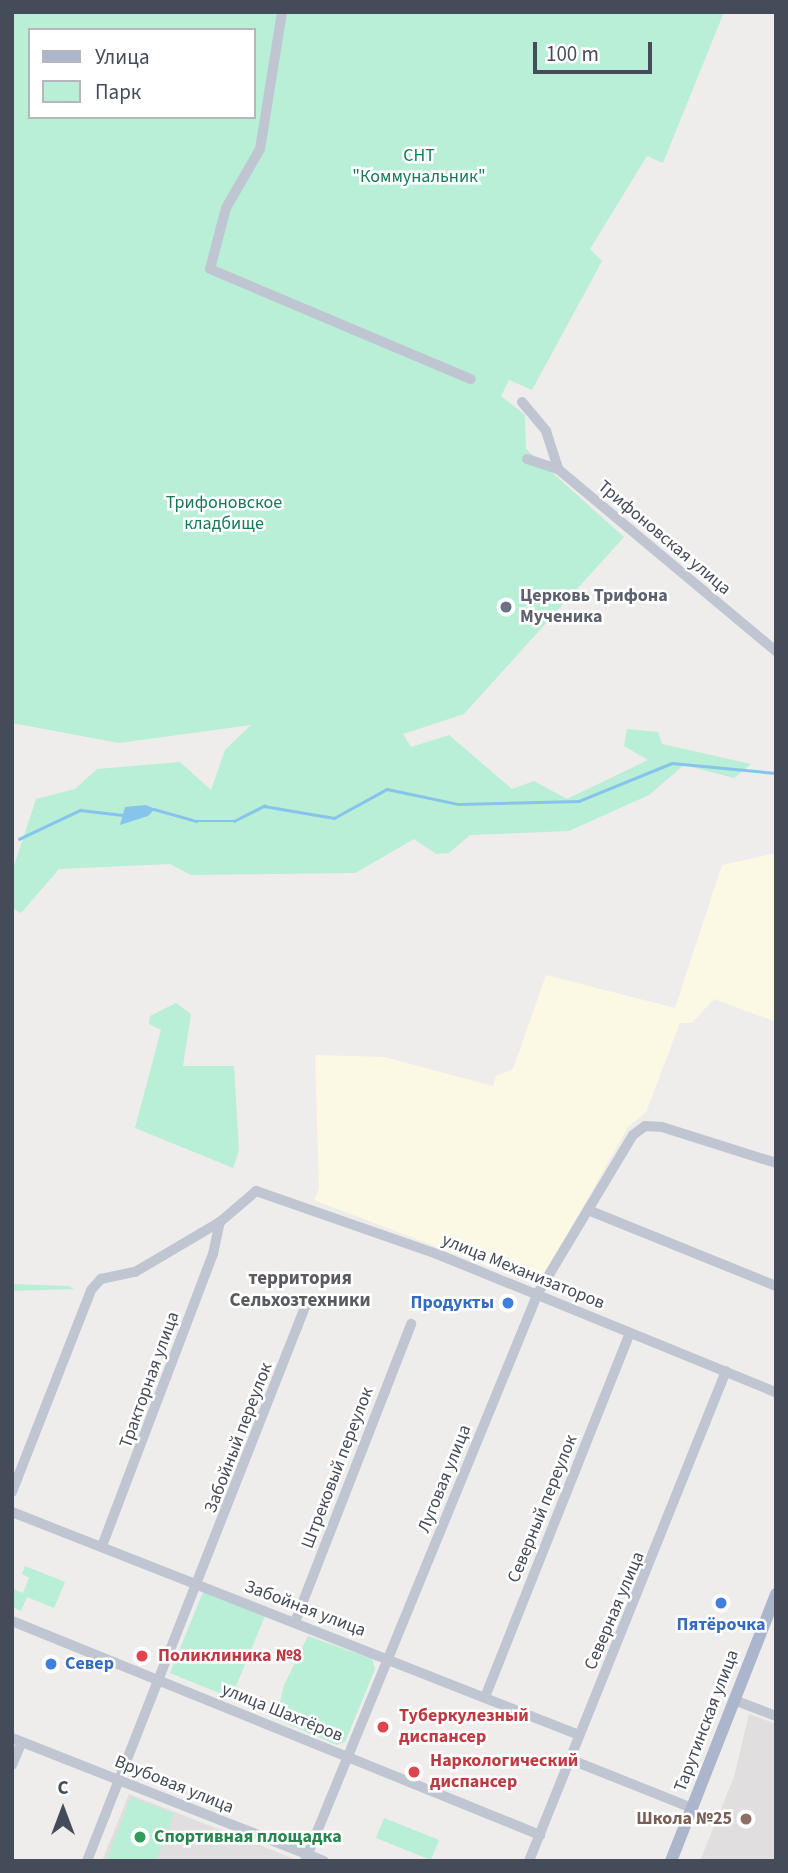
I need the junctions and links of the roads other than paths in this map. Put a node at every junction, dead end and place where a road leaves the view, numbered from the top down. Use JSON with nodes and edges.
{"nodes":[{"id":1,"x":282,"y":12,"type":"edge"},
{"id":2,"x":471,"y":379,"type":"dead end"},
{"id":3,"x":522,"y":402,"type":"dead end"},
{"id":4,"x":527,"y":459,"type":"dead end"},
{"id":5,"x":558,"y":469,"type":"junction"},
{"id":6,"x":776,"y":651,"type":"edge"},
{"id":7,"x":776,"y":1163,"type":"edge"},
{"id":8,"x":588,"y":1210,"type":"junction"},
{"id":9,"x":220,"y":1222,"type":"junction"},
{"id":10,"x":776,"y":1286,"type":"edge"},
{"id":11,"x":538,"y":1293,"type":"junction"},
{"id":12,"x":307,"y":1302,"type":"dead end"},
{"id":13,"x":411,"y":1324,"type":"dead end"},
{"id":14,"x":630,"y":1333,"type":"junction"},
{"id":15,"x":726,"y":1371,"type":"junction"},
{"id":16,"x":776,"y":1392,"type":"edge"},
{"id":17,"x":12,"y":1492,"type":"edge"},
{"id":18,"x":16,"y":1514,"type":"edge"},
{"id":19,"x":102,"y":1546,"type":"junction"},
{"id":20,"x":200,"y":1585,"type":"junction"},
{"id":21,"x":776,"y":1594,"type":"edge"},
{"id":22,"x":12,"y":1621,"type":"edge"},
{"id":23,"x":295,"y":1622,"type":"junction"},
{"id":24,"x":388,"y":1658,"type":"junction"},
{"id":25,"x":160,"y":1681,"type":"junction"},
{"id":26,"x":485,"y":1697,"type":"junction"},
{"id":27,"x":734,"y":1700,"type":"junction"},
{"id":28,"x":776,"y":1716,"type":"edge"},
{"id":29,"x":579,"y":1735,"type":"junction"},
{"id":30,"x":17,"y":1740,"type":"edge"},
{"id":31,"x":346,"y":1756,"type":"junction"},
{"id":32,"x":569,"y":1759,"type":"junction"},
{"id":33,"x":12,"y":1765,"type":"edge"},
{"id":34,"x":120,"y":1780,"type":"junction"},
{"id":35,"x":692,"y":1808,"type":"junction"},
{"id":36,"x":540,"y":1835,"type":"junction"},
{"id":37,"x":306,"y":1858,"type":"edge"},
{"id":38,"x":87,"y":1861,"type":"edge"},
{"id":39,"x":324,"y":1861,"type":"edge"},
{"id":40,"x":529,"y":1861,"type":"edge"},
{"id":41,"x":671,"y":1861,"type":"edge"}],
"edges":[{"from":1,"to":2,"type":"street"},
{"from":3,"to":5,"type":"street"},
{"from":4,"to":5,"type":"street","name":"Трифоновская улица"},
{"from":5,"to":6,"type":"street","name":"Трифоновская улица"},
{"from":7,"to":8,"type":"street","name":"Луговая улица"},
{"from":8,"to":10,"type":"street"},
{"from":8,"to":11,"type":"street","name":"Луговая улица"},
{"from":9,"to":11,"type":"street","name":"улица Механизаторов"},
{"from":9,"to":17,"type":"street"},
{"from":9,"to":19,"type":"street","name":"Тракторная улица"},
{"from":11,"to":14,"type":"street","name":"улица Механизаторов"},
{"from":11,"to":24,"type":"street","name":"Луговая улица"},
{"from":12,"to":20,"type":"street","name":"Забойный переулок"},
{"from":13,"to":23,"type":"street","name":"Штрековый переулок"},
{"from":14,"to":15,"type":"street","name":"улица Механизаторов"},
{"from":14,"to":26,"type":"street","name":"Северный переулок"},
{"from":15,"to":16,"type":"street","name":"улица Механизаторов"},
{"from":15,"to":29,"type":"street","name":"Северная улица"},
{"from":18,"to":19,"type":"street","name":"Забойная улица"},
{"from":19,"to":20,"type":"street","name":"Забойная улица"},
{"from":20,"to":23,"type":"street","name":"Забойная улица"},
{"from":20,"to":25,"type":"street","name":"Забойный переулок"},
{"from":21,"to":27,"type":"main road","name":"Тарутинская улица"},
{"from":22,"to":25,"type":"street","name":"улица Шахтёров"},
{"from":23,"to":24,"type":"street","name":"Забойная улица"},
{"from":24,"to":26,"type":"street","name":"Забойная улица"},
{"from":24,"to":31,"type":"street","name":"Луговая улица"},
{"from":25,"to":31,"type":"street","name":"улица Шахтёров"},
{"from":25,"to":34,"type":"street","name":"Забойный переулок"},
{"from":26,"to":29,"type":"street","name":"Забойная улица"},
{"from":27,"to":28,"type":"street"},
{"from":27,"to":35,"type":"main road","name":"Тарутинская улица"},
{"from":29,"to":32,"type":"street","name":"Северная улица"},
{"from":30,"to":33,"type":"street"},
{"from":30,"to":34,"type":"street","name":"Врубовая улица"},
{"from":31,"to":36,"type":"street","name":"улица Шахтёров"},
{"from":31,"to":37,"type":"street","name":"Луговая улица"},
{"from":32,"to":35,"type":"street"},
{"from":32,"to":36,"type":"street","name":"Северная улица"},
{"from":34,"to":37,"type":"street","name":"Врубовая улица"},
{"from":34,"to":38,"type":"street","name":"Забойный переулок"},
{"from":35,"to":41,"type":"main road","name":"Тарутинская улица"},
{"from":36,"to":40,"type":"street","name":"Северная улица"},
{"from":37,"to":39,"type":"street","name":"Врубовая улица"}]}
